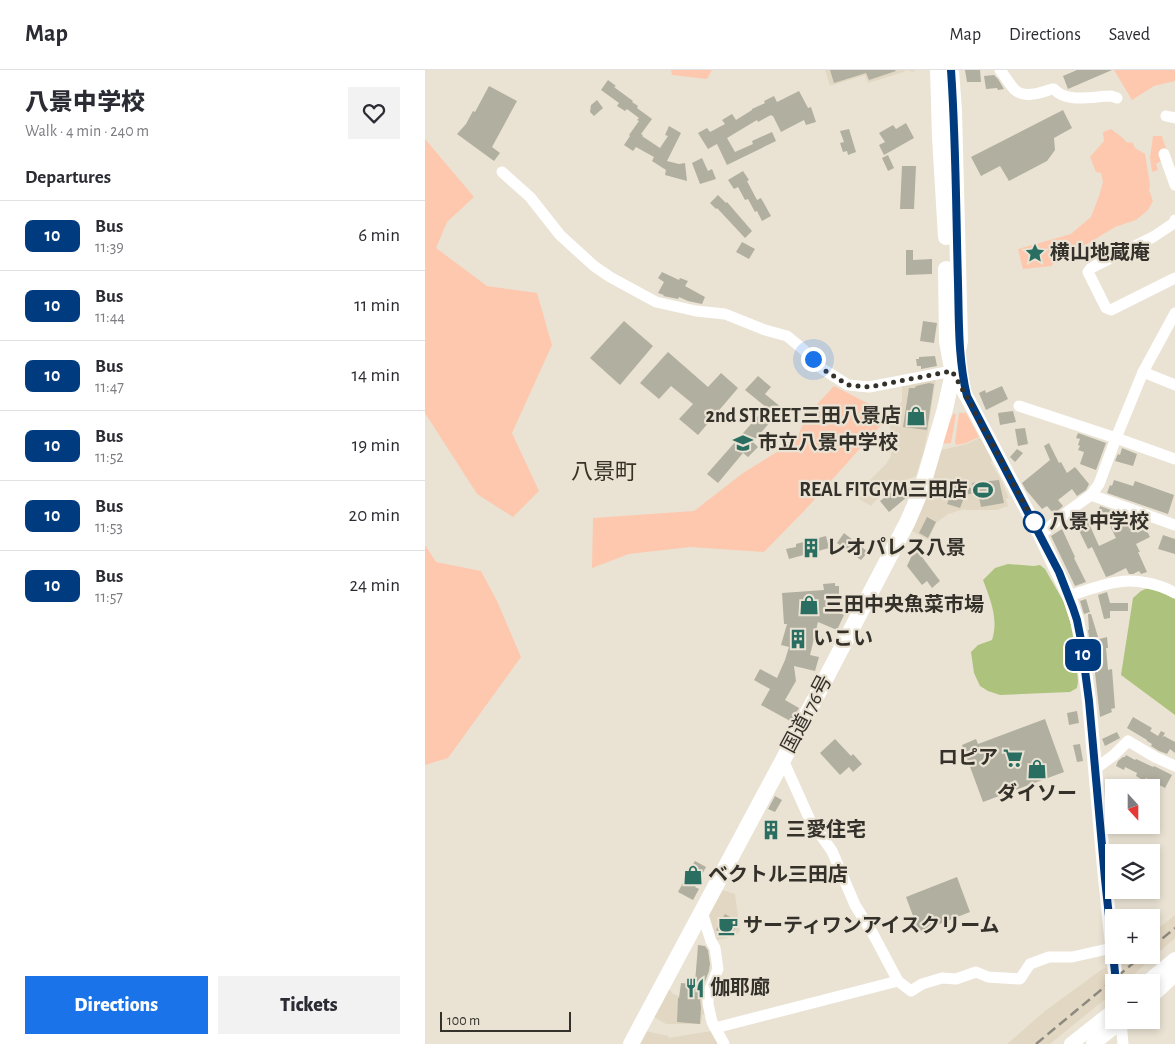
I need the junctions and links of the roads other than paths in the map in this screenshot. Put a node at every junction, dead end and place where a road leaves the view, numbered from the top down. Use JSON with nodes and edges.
{"nodes":[{"id":1,"x":938,"y":70,"type":"edge"},
{"id":2,"x":951,"y":70,"type":"edge"},
{"id":3,"x":1001,"y":70,"type":"edge"},
{"id":4,"x":1117,"y":98,"type":"dead end"},
{"id":5,"x":1164,"y":154,"type":"dead end"},
{"id":6,"x":502,"y":172,"type":"dead end"},
{"id":7,"x":1175,"y":185,"type":"edge"},
{"id":8,"x":1175,"y":220,"type":"edge"},
{"id":9,"x":1175,"y":278,"type":"edge"},
{"id":10,"x":1175,"y":313,"type":"edge"},
{"id":11,"x":960,"y":340,"type":"junction"},
{"id":12,"x":952,"y":371,"type":"junction"},
{"id":13,"x":1143,"y":372,"type":"junction"},
{"id":14,"x":1175,"y":385,"type":"edge"},
{"id":15,"x":968,"y":398,"type":"junction"},
{"id":16,"x":1019,"y":406,"type":"dead end"},
{"id":17,"x":1116,"y":438,"type":"junction"},
{"id":18,"x":935,"y":442,"type":"junction"},
{"id":19,"x":1175,"y":458,"type":"edge"},
{"id":20,"x":1091,"y":495,"type":"junction"},
{"id":21,"x":1175,"y":525,"type":"edge"},
{"id":22,"x":1040,"y":535,"type":"junction"},
{"id":23,"x":1175,"y":593,"type":"edge"},
{"id":24,"x":1069,"y":596,"type":"junction"},
{"id":25,"x":783,"y":760,"type":"junction"},
{"id":26,"x":1175,"y":766,"type":"edge"},
{"id":27,"x":1095,"y":769,"type":"junction"},
{"id":28,"x":1108,"y":909,"type":"edge"},
{"id":29,"x":699,"y":915,"type":"junction"},
{"id":30,"x":1105,"y":950,"type":"edge"},
{"id":31,"x":1175,"y":959,"type":"edge"},
{"id":32,"x":1157,"y":974,"type":"edge"},
{"id":33,"x":1175,"y":976,"type":"edge"},
{"id":34,"x":898,"y":981,"type":"junction"},
{"id":35,"x":1160,"y":988,"type":"edge"},
{"id":36,"x":1105,"y":1026,"type":"edge"},
{"id":37,"x":715,"y":1028,"type":"junction"},
{"id":38,"x":1109,"y":1029,"type":"edge"},
{"id":39,"x":1121,"y":1029,"type":"edge"},
{"id":40,"x":631,"y":1044,"type":"edge"},
{"id":41,"x":724,"y":1044,"type":"edge"},
{"id":42,"x":1071,"y":1044,"type":"edge"},
{"id":43,"x":1093,"y":1044,"type":"edge"},
{"id":44,"x":1123,"y":1044,"type":"edge"}],
"edges":[{"from":1,"to":12,"type":"highway","name":"国道176号"},
{"from":2,"to":11,"type":"highway","name":"国道176号"},
{"from":3,"to":4,"type":"street"},
{"from":5,"to":7,"type":"street"},
{"from":6,"to":12,"type":"street"},
{"from":8,"to":9,"type":"street"},
{"from":10,"to":13,"type":"street"},
{"from":11,"to":12,"type":"highway","name":"国道176号"},
{"from":11,"to":15,"type":"main road"},
{"from":12,"to":15,"type":"main road"},
{"from":12,"to":18,"type":"highway","name":"国道176号"},
{"from":13,"to":14,"type":"street"},
{"from":13,"to":17,"type":"street"},
{"from":15,"to":18,"type":"main road"},
{"from":15,"to":22,"type":"main road"},
{"from":16,"to":17,"type":"street"},
{"from":17,"to":19,"type":"street"},
{"from":17,"to":20,"type":"street"},
{"from":18,"to":25,"type":"highway","name":"国道176号"},
{"from":20,"to":21,"type":"street"},
{"from":20,"to":22,"type":"street"},
{"from":22,"to":24,"type":"main road"},
{"from":23,"to":24,"type":"street"},
{"from":24,"to":27,"type":"main road"},
{"from":25,"to":29,"type":"highway","name":"国道176号"},
{"from":25,"to":34,"type":"street"},
{"from":26,"to":27,"type":"street"},
{"from":27,"to":28,"type":"main road"},
{"from":29,"to":37,"type":"street"},
{"from":29,"to":40,"type":"highway","name":"国道176号"},
{"from":30,"to":34,"type":"street"},
{"from":31,"to":32,"type":"main road"},
{"from":33,"to":35,"type":"main road"},
{"from":34,"to":37,"type":"street"},
{"from":36,"to":42,"type":"main road"},
{"from":37,"to":41,"type":"street"},
{"from":38,"to":43,"type":"main road"},
{"from":39,"to":44,"type":"street"}]}
